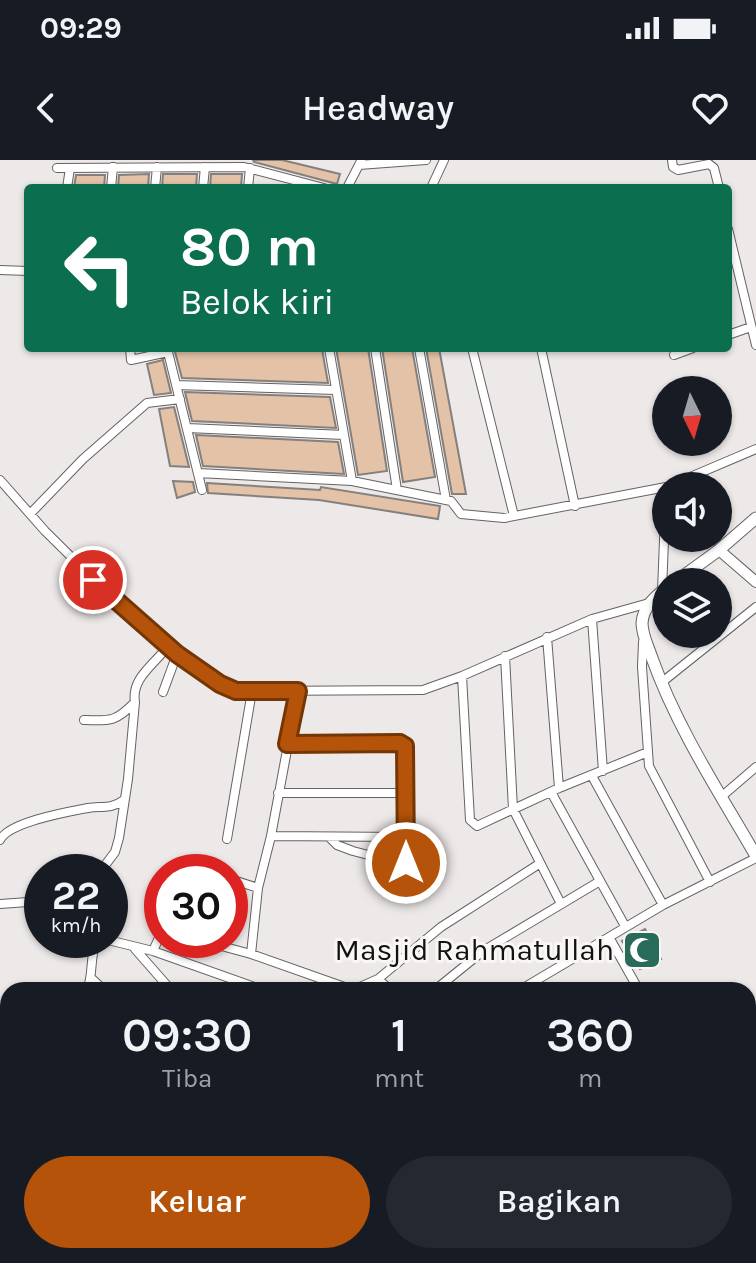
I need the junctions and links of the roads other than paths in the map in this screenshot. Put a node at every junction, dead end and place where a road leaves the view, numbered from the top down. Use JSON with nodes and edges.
{"nodes":[{"id":1,"x":426,"y":160,"type":"edge"},
{"id":2,"x":444,"y":160,"type":"edge"},
{"id":3,"x":672,"y":160,"type":"edge"},
{"id":4,"x":360,"y":162,"type":"edge"},
{"id":5,"x":113,"y":167,"type":"junction"},
{"id":6,"x":157,"y":167,"type":"junction"},
{"id":7,"x":205,"y":167,"type":"junction"},
{"id":8,"x":57,"y":168,"type":"dead end"},
{"id":9,"x":70,"y":168,"type":"junction"},
{"id":10,"x":250,"y":168,"type":"junction"},
{"id":11,"x":68,"y":184,"type":"edge"},
{"id":12,"x":111,"y":184,"type":"edge"},
{"id":13,"x":155,"y":184,"type":"edge"},
{"id":14,"x":203,"y":184,"type":"edge"},
{"id":15,"x":248,"y":184,"type":"edge"},
{"id":16,"x":309,"y":184,"type":"edge"},
{"id":17,"x":349,"y":184,"type":"edge"},
{"id":18,"x":433,"y":184,"type":"edge"},
{"id":19,"x":718,"y":184,"type":"edge"},
{"id":20,"x":732,"y":246,"type":"edge"},
{"id":21,"x":0,"y":270,"type":"edge"},
{"id":22,"x":24,"y":271,"type":"edge"},
{"id":23,"x":751,"y":327,"type":"junction"},
{"id":24,"x":732,"y":334,"type":"edge"},
{"id":25,"x":756,"y":345,"type":"edge"},
{"id":26,"x":130,"y":352,"type":"edge"},
{"id":27,"x":161,"y":352,"type":"edge"},
{"id":28,"x":168,"y":352,"type":"edge"},
{"id":29,"x":330,"y":352,"type":"edge"},
{"id":30,"x":376,"y":352,"type":"edge"},
{"id":31,"x":420,"y":352,"type":"edge"},
{"id":32,"x":473,"y":352,"type":"edge"},
{"id":33,"x":542,"y":352,"type":"edge"},
{"id":34,"x":682,"y":352,"type":"edge"},
{"id":35,"x":674,"y":355,"type":"dead end"},
{"id":36,"x":176,"y":385,"type":"junction"},
{"id":37,"x":336,"y":390,"type":"junction"},
{"id":38,"x":180,"y":399,"type":"junction"},
{"id":39,"x":187,"y":428,"type":"junction"},
{"id":40,"x":344,"y":435,"type":"junction"},
{"id":41,"x":756,"y":449,"type":"edge"},
{"id":42,"x":702,"y":472,"type":"edge"},
{"id":43,"x":198,"y":473,"type":"junction"},
{"id":44,"x":0,"y":480,"type":"edge"},
{"id":45,"x":352,"y":481,"type":"junction"},
{"id":46,"x":202,"y":490,"type":"dead end"},
{"id":47,"x":397,"y":490,"type":"junction"},
{"id":48,"x":652,"y":490,"type":"edge"},
{"id":49,"x":446,"y":500,"type":"junction"},
{"id":50,"x":575,"y":506,"type":"junction"},
{"id":51,"x":30,"y":514,"type":"junction"},
{"id":52,"x":514,"y":516,"type":"junction"},
{"id":53,"x":756,"y":518,"type":"edge"},
{"id":54,"x":732,"y":539,"type":"edge"},
{"id":55,"x":716,"y":552,"type":"edge"},
{"id":56,"x":721,"y":552,"type":"edge"},
{"id":57,"x":694,"y":568,"type":"edge"},
{"id":58,"x":756,"y":582,"type":"edge"},
{"id":59,"x":652,"y":600,"type":"edge"},
{"id":60,"x":649,"y":603,"type":"junction"},
{"id":61,"x":756,"y":607,"type":"edge"},
{"id":62,"x":592,"y":619,"type":"junction"},
{"id":63,"x":547,"y":637,"type":"junction"},
{"id":64,"x":644,"y":637,"type":"junction"},
{"id":65,"x":168,"y":646,"type":"junction"},
{"id":66,"x":177,"y":654,"type":"junction"},
{"id":67,"x":505,"y":656,"type":"junction"},
{"id":68,"x":462,"y":676,"type":"junction"},
{"id":69,"x":661,"y":683,"type":"junction"},
{"id":70,"x":252,"y":691,"type":"junction"},
{"id":71,"x":298,"y":691,"type":"junction"},
{"id":72,"x":163,"y":692,"type":"dead end"},
{"id":73,"x":135,"y":702,"type":"junction"},
{"id":74,"x":84,"y":720,"type":"dead end"},
{"id":75,"x":287,"y":744,"type":"junction"},
{"id":76,"x":648,"y":752,"type":"junction"},
{"id":77,"x":756,"y":767,"type":"edge"},
{"id":78,"x":603,"y":771,"type":"junction"},
{"id":79,"x":592,"y":776,"type":"junction"},
{"id":80,"x":555,"y":790,"type":"junction"},
{"id":81,"x":278,"y":793,"type":"junction"},
{"id":82,"x":406,"y":793,"type":"junction"},
{"id":83,"x":721,"y":797,"type":"junction"},
{"id":84,"x":126,"y":799,"type":"junction"},
{"id":85,"x":513,"y":809,"type":"junction"},
{"id":86,"x":271,"y":836,"type":"junction"},
{"id":87,"x":406,"y":837,"type":"junction"},
{"id":88,"x":330,"y":838,"type":"junction"},
{"id":89,"x":227,"y":839,"type":"dead end"},
{"id":90,"x":0,"y":840,"type":"edge"},
{"id":91,"x":111,"y":854,"type":"edge"},
{"id":92,"x":756,"y":857,"type":"edge"},
{"id":93,"x":406,"y":863,"type":"junction"},
{"id":94,"x":539,"y":864,"type":"junction"},
{"id":95,"x":433,"y":872,"type":"dead end"},
{"id":96,"x":600,"y":881,"type":"junction"},
{"id":97,"x":710,"y":882,"type":"junction"},
{"id":98,"x":248,"y":885,"type":"edge"},
{"id":99,"x":258,"y":888,"type":"junction"},
{"id":100,"x":24,"y":902,"type":"edge"},
{"id":101,"x":0,"y":904,"type":"edge"},
{"id":102,"x":561,"y":904,"type":"junction"},
{"id":103,"x":663,"y":905,"type":"junction"},
{"id":104,"x":625,"y":926,"type":"junction"},
{"id":105,"x":609,"y":937,"type":"junction"},
{"id":106,"x":128,"y":946,"type":"edge"},
{"id":107,"x":135,"y":948,"type":"junction"},
{"id":108,"x":144,"y":950,"type":"edge"},
{"id":109,"x":248,"y":953,"type":"edge"},
{"id":110,"x":251,"y":954,"type":"junction"},
{"id":111,"x":92,"y":958,"type":"edge"},
{"id":112,"x":170,"y":958,"type":"edge"},
{"id":113,"x":92,"y":979,"type":"junction"},
{"id":114,"x":378,"y":979,"type":"junction"},
{"id":115,"x":91,"y":982,"type":"edge"},
{"id":116,"x":95,"y":982,"type":"edge"},
{"id":117,"x":164,"y":982,"type":"edge"},
{"id":118,"x":229,"y":982,"type":"edge"},
{"id":119,"x":330,"y":982,"type":"edge"},
{"id":120,"x":371,"y":982,"type":"edge"},
{"id":121,"x":381,"y":982,"type":"edge"},
{"id":122,"x":445,"y":982,"type":"edge"},
{"id":123,"x":533,"y":982,"type":"edge"},
{"id":124,"x":635,"y":982,"type":"edge"}],
"edges":[{"from":1,"to":4,"type":"street"},
{"from":2,"to":18,"type":"street"},
{"from":3,"to":19,"type":"street"},
{"from":4,"to":17,"type":"street"},
{"from":5,"to":6,"type":"street"},
{"from":5,"to":9,"type":"street"},
{"from":5,"to":12,"type":"street"},
{"from":6,"to":7,"type":"street"},
{"from":6,"to":13,"type":"street"},
{"from":7,"to":10,"type":"street"},
{"from":7,"to":14,"type":"street"},
{"from":8,"to":9,"type":"street"},
{"from":9,"to":11,"type":"street"},
{"from":10,"to":15,"type":"street"},
{"from":10,"to":16,"type":"street"},
{"from":20,"to":23,"type":"street"},
{"from":21,"to":22,"type":"street"},
{"from":23,"to":24,"type":"street"},
{"from":23,"to":25,"type":"street"},
{"from":26,"to":27,"type":"street"},
{"from":28,"to":36,"type":"street"},
{"from":29,"to":37,"type":"street"},
{"from":30,"to":47,"type":"street"},
{"from":31,"to":49,"type":"street"},
{"from":32,"to":52,"type":"street"},
{"from":33,"to":50,"type":"street"},
{"from":34,"to":35,"type":"street"},
{"from":36,"to":37,"type":"street"},
{"from":36,"to":38,"type":"street"},
{"from":37,"to":40,"type":"street"},
{"from":38,"to":39,"type":"street"},
{"from":38,"to":51,"type":"street"},
{"from":39,"to":40,"type":"street"},
{"from":39,"to":43,"type":"street"},
{"from":40,"to":45,"type":"street"},
{"from":41,"to":42,"type":"street"},
{"from":43,"to":45,"type":"street"},
{"from":43,"to":46,"type":"street"},
{"from":44,"to":51,"type":"street"},
{"from":45,"to":47,"type":"street"},
{"from":47,"to":49,"type":"street"},
{"from":48,"to":50,"type":"street"},
{"from":49,"to":52,"type":"street"},
{"from":50,"to":52,"type":"street"},
{"from":51,"to":65,"type":"street"},
{"from":53,"to":54,"type":"main road"},
{"from":55,"to":57,"type":"main road"},
{"from":56,"to":58,"type":"street"},
{"from":59,"to":60,"type":"main road"},
{"from":60,"to":62,"type":"street"},
{"from":60,"to":64,"type":"main road"},
{"from":61,"to":69,"type":"street"},
{"from":62,"to":63,"type":"street"},
{"from":62,"to":78,"type":"street"},
{"from":63,"to":67,"type":"street"},
{"from":63,"to":80,"type":"street"},
{"from":64,"to":69,"type":"main road"},
{"from":64,"to":76,"type":"street"},
{"from":65,"to":66,"type":"street"},
{"from":65,"to":73,"type":"street"},
{"from":66,"to":70,"type":"street"},
{"from":66,"to":72,"type":"street"},
{"from":67,"to":68,"type":"street"},
{"from":67,"to":85,"type":"street"},
{"from":68,"to":71,"type":"street"},
{"from":68,"to":85,"type":"street"},
{"from":69,"to":83,"type":"main road"},
{"from":70,"to":71,"type":"street"},
{"from":70,"to":89,"type":"street"},
{"from":71,"to":75,"type":"street"},
{"from":73,"to":74,"type":"street"},
{"from":73,"to":84,"type":"street"},
{"from":75,"to":81,"type":"street"},
{"from":75,"to":82,"type":"street"},
{"from":76,"to":78,"type":"street"},
{"from":76,"to":97,"type":"street"},
{"from":77,"to":83,"type":"street"},
{"from":78,"to":79,"type":"street"},
{"from":79,"to":80,"type":"street"},
{"from":79,"to":103,"type":"street"},
{"from":80,"to":85,"type":"street"},
{"from":80,"to":96,"type":"street"},
{"from":81,"to":82,"type":"street"},
{"from":81,"to":86,"type":"street"},
{"from":82,"to":87,"type":"street"},
{"from":83,"to":92,"type":"main road"},
{"from":84,"to":90,"type":"street"},
{"from":84,"to":91,"type":"street"},
{"from":85,"to":94,"type":"street"},
{"from":86,"to":88,"type":"street"},
{"from":86,"to":99,"type":"street"},
{"from":87,"to":88,"type":"street"},
{"from":87,"to":93,"type":"street"},
{"from":88,"to":93,"type":"street"},
{"from":92,"to":97,"type":"street"},
{"from":93,"to":95,"type":"street"},
{"from":94,"to":102,"type":"street"},
{"from":94,"to":114,"type":"street"},
{"from":96,"to":102,"type":"street"},
{"from":96,"to":104,"type":"street"},
{"from":97,"to":103,"type":"street"},
{"from":98,"to":99,"type":"street"},
{"from":99,"to":110,"type":"street"},
{"from":100,"to":101,"type":"street"},
{"from":102,"to":122,"type":"street"},
{"from":103,"to":104,"type":"street"},
{"from":104,"to":105,"type":"street"},
{"from":105,"to":123,"type":"street"},
{"from":105,"to":124,"type":"street"},
{"from":106,"to":107,"type":"street"},
{"from":107,"to":108,"type":"street"},
{"from":107,"to":117,"type":"street"},
{"from":109,"to":110,"type":"street"},
{"from":110,"to":119,"type":"street"},
{"from":111,"to":113,"type":"street"},
{"from":112,"to":118,"type":"street"},
{"from":113,"to":115,"type":"street"},
{"from":113,"to":116,"type":"street"},
{"from":114,"to":120,"type":"street"},
{"from":114,"to":121,"type":"street"}]}
